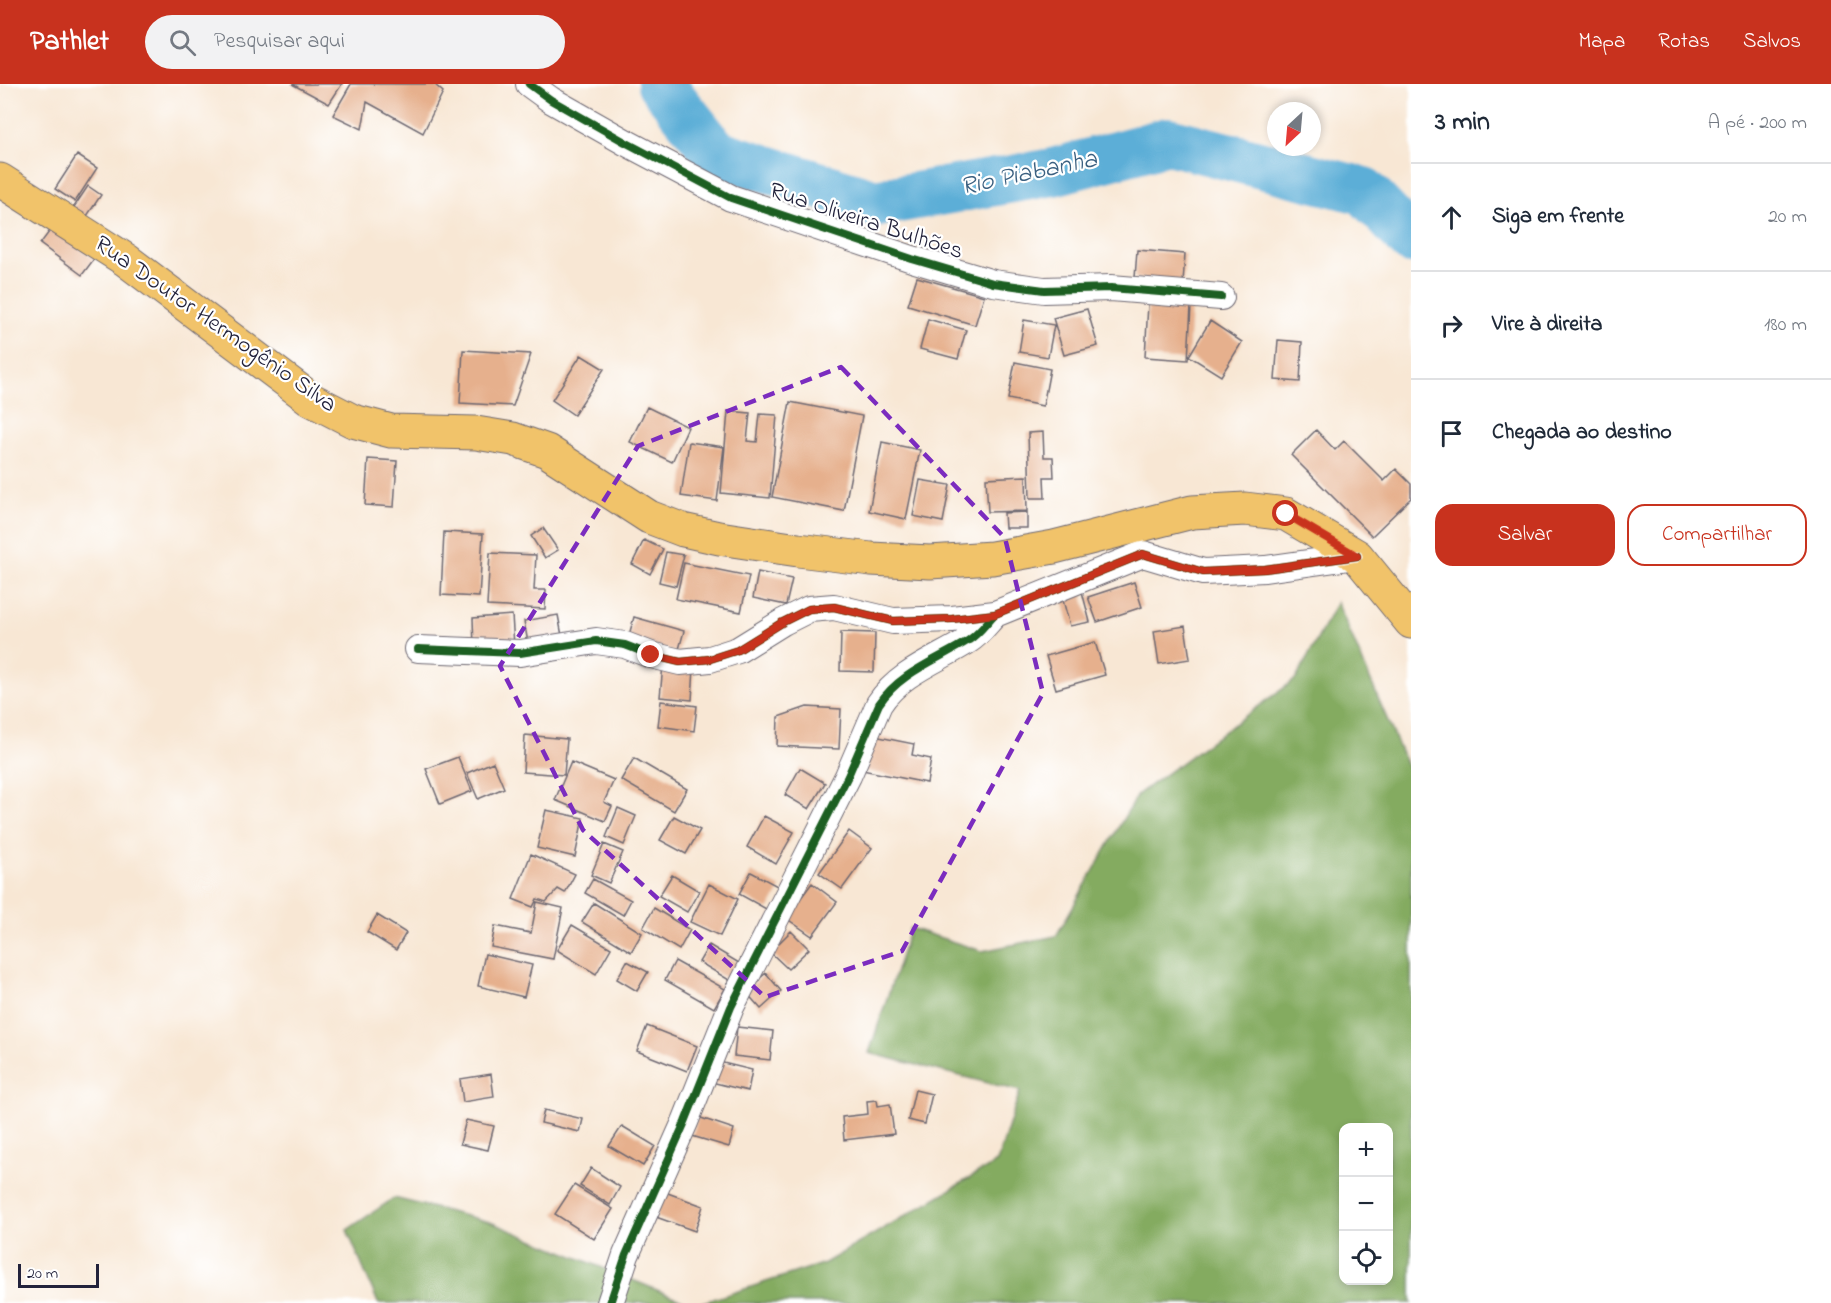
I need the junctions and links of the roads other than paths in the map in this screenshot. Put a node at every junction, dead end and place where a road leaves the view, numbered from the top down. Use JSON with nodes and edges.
{"nodes":[{"id":1,"x":529,"y":84,"type":"edge"},
{"id":2,"x":0,"y":180,"type":"edge"},
{"id":3,"x":1221,"y":297,"type":"dead end"},
{"id":4,"x":1357,"y":556,"type":"junction"},
{"id":5,"x":995,"y":614,"type":"junction"},
{"id":6,"x":1411,"y":622,"type":"edge"},
{"id":7,"x":418,"y":649,"type":"dead end"},
{"id":8,"x":610,"y":1303,"type":"edge"}],
"edges":[{"from":1,"to":3,"type":"street","name":"Rua Oliveira Bulhões"},
{"from":2,"to":4,"type":"main road","name":"Rua Doutor Hermogênio Silva"},
{"from":4,"to":5,"type":"street"},
{"from":4,"to":6,"type":"main road","name":"Rua Doutor Hermogênio Silva"},
{"from":5,"to":7,"type":"street"},
{"from":5,"to":8,"type":"street"}]}
